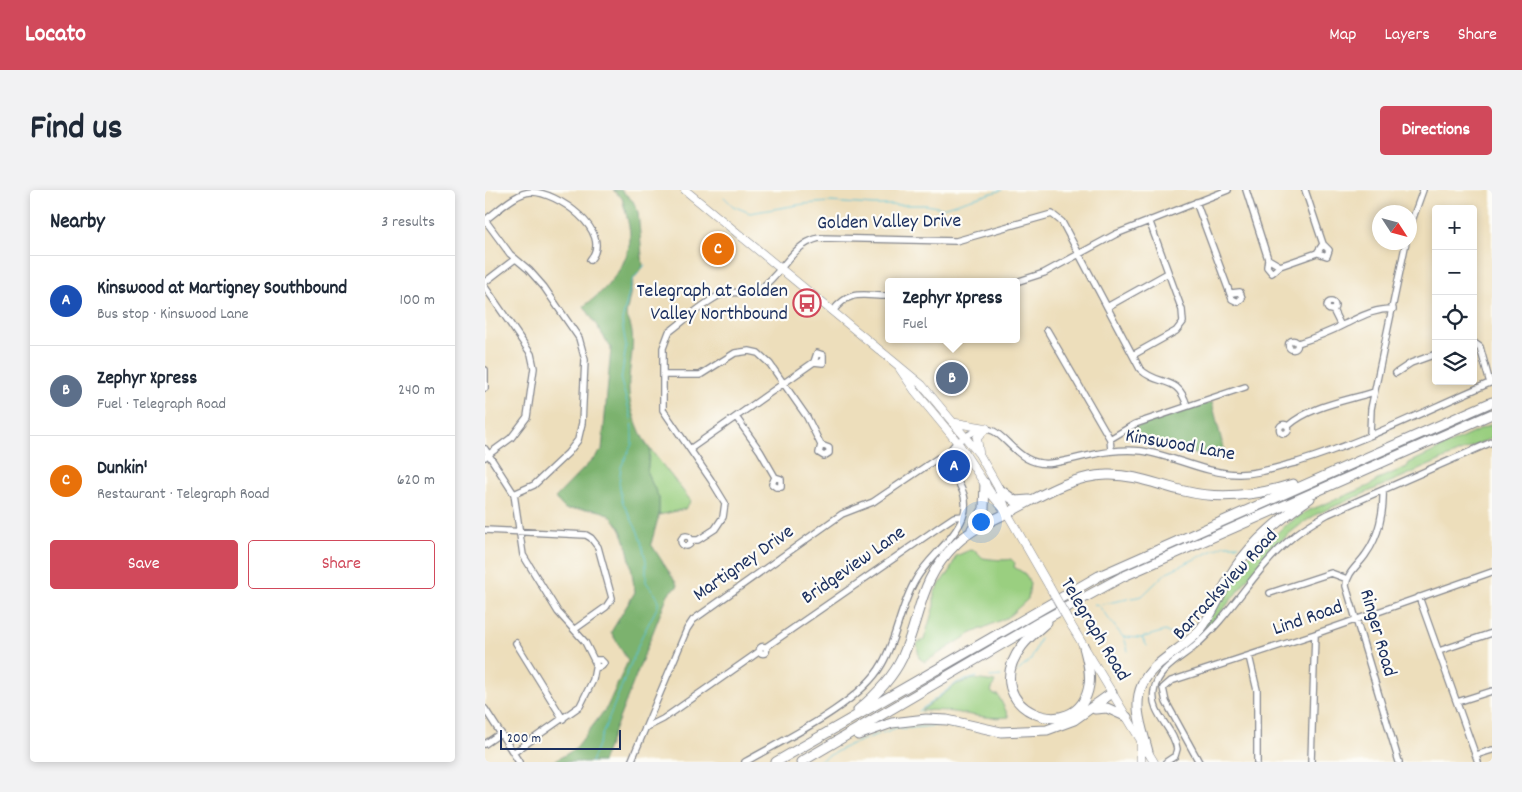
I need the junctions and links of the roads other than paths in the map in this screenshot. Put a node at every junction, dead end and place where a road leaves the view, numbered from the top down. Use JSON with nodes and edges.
{"nodes":[{"id":1,"x":685,"y":190,"type":"edge"},
{"id":2,"x":1228,"y":190,"type":"edge"},
{"id":3,"x":1247,"y":190,"type":"edge"},
{"id":4,"x":1305,"y":190,"type":"edge"},
{"id":5,"x":1423,"y":190,"type":"edge"},
{"id":6,"x":1196,"y":202,"type":"junction"},
{"id":7,"x":1417,"y":207,"type":"edge"},
{"id":8,"x":485,"y":220,"type":"edge"},
{"id":9,"x":1149,"y":220,"type":"junction"},
{"id":10,"x":1404,"y":250,"type":"edge"},
{"id":11,"x":1079,"y":254,"type":"junction"},
{"id":12,"x":515,"y":259,"type":"junction"},
{"id":13,"x":1268,"y":259,"type":"junction"},
{"id":14,"x":590,"y":260,"type":"dead end"},
{"id":15,"x":1277,"y":265,"type":"junction"},
{"id":16,"x":779,"y":268,"type":"junction"},
{"id":17,"x":1168,"y":273,"type":"junction"},
{"id":18,"x":1020,"y":281,"type":"edge"},
{"id":19,"x":485,"y":282,"type":"edge"},
{"id":20,"x":485,"y":287,"type":"edge"},
{"id":21,"x":1231,"y":293,"type":"dead end"},
{"id":22,"x":885,"y":296,"type":"edge"},
{"id":23,"x":1107,"y":307,"type":"junction"},
{"id":24,"x":1393,"y":309,"type":"junction"},
{"id":25,"x":1333,"y":310,"type":"dead end"},
{"id":26,"x":833,"y":311,"type":"junction"},
{"id":27,"x":1341,"y":326,"type":"junction"},
{"id":28,"x":1047,"y":330,"type":"dead end"},
{"id":29,"x":1298,"y":343,"type":"dead end"},
{"id":30,"x":1477,"y":345,"type":"edge"},
{"id":31,"x":1133,"y":355,"type":"junction"},
{"id":32,"x":1432,"y":355,"type":"edge"},
{"id":33,"x":814,"y":362,"type":"dead end"},
{"id":34,"x":900,"y":368,"type":"junction"},
{"id":35,"x":485,"y":370,"type":"edge"},
{"id":36,"x":1396,"y":373,"type":"dead end"},
{"id":37,"x":663,"y":375,"type":"junction"},
{"id":38,"x":1491,"y":382,"type":"edge"},
{"id":39,"x":784,"y":384,"type":"junction"},
{"id":40,"x":1245,"y":387,"type":"dead end"},
{"id":41,"x":485,"y":388,"type":"edge"},
{"id":42,"x":1374,"y":392,"type":"junction"},
{"id":43,"x":1492,"y":402,"type":"edge"},
{"id":44,"x":1187,"y":406,"type":"junction"},
{"id":45,"x":1492,"y":414,"type":"edge"},
{"id":46,"x":736,"y":418,"type":"junction"},
{"id":47,"x":955,"y":422,"type":"junction"},
{"id":48,"x":1288,"y":426,"type":"dead end"},
{"id":49,"x":986,"y":428,"type":"junction"},
{"id":50,"x":1370,"y":435,"type":"junction"},
{"id":51,"x":966,"y":437,"type":"junction"},
{"id":52,"x":1110,"y":439,"type":"junction"},
{"id":53,"x":1492,"y":442,"type":"edge"},
{"id":54,"x":958,"y":443,"type":"junction"},
{"id":55,"x":821,"y":445,"type":"dead end"},
{"id":56,"x":689,"y":449,"type":"junction"},
{"id":57,"x":1111,"y":450,"type":"junction"},
{"id":58,"x":965,"y":452,"type":"junction"},
{"id":59,"x":486,"y":454,"type":"edge"},
{"id":60,"x":979,"y":454,"type":"junction"},
{"id":61,"x":947,"y":458,"type":"junction"},
{"id":62,"x":1336,"y":470,"type":"junction"},
{"id":63,"x":775,"y":477,"type":"dead end"},
{"id":64,"x":985,"y":483,"type":"junction"},
{"id":65,"x":1326,"y":487,"type":"junction"},
{"id":66,"x":999,"y":489,"type":"junction"},
{"id":67,"x":1383,"y":490,"type":"junction"},
{"id":68,"x":514,"y":494,"type":"junction"},
{"id":69,"x":1031,"y":500,"type":"junction"},
{"id":70,"x":1007,"y":513,"type":"junction"},
{"id":71,"x":963,"y":516,"type":"junction"},
{"id":72,"x":485,"y":530,"type":"edge"},
{"id":73,"x":519,"y":532,"type":"junction"},
{"id":74,"x":969,"y":532,"type":"junction"},
{"id":75,"x":692,"y":540,"type":"dead end"},
{"id":76,"x":1492,"y":572,"type":"edge"},
{"id":77,"x":1347,"y":579,"type":"junction"},
{"id":78,"x":1270,"y":593,"type":"dead end"},
{"id":79,"x":1419,"y":597,"type":"junction"},
{"id":80,"x":1060,"y":610,"type":"junction"},
{"id":81,"x":1355,"y":620,"type":"junction"},
{"id":82,"x":575,"y":630,"type":"junction"},
{"id":83,"x":1492,"y":633,"type":"edge"},
{"id":84,"x":1315,"y":634,"type":"junction"},
{"id":85,"x":515,"y":643,"type":"dead end"},
{"id":86,"x":1084,"y":647,"type":"junction"},
{"id":87,"x":1439,"y":651,"type":"junction"},
{"id":88,"x":1249,"y":656,"type":"junction"},
{"id":89,"x":1492,"y":690,"type":"edge"},
{"id":90,"x":1112,"y":693,"type":"junction"},
{"id":91,"x":1457,"y":702,"type":"junction"},
{"id":92,"x":485,"y":709,"type":"edge"},
{"id":93,"x":1089,"y":710,"type":"junction"},
{"id":94,"x":1127,"y":716,"type":"junction"},
{"id":95,"x":563,"y":719,"type":"junction"},
{"id":96,"x":843,"y":723,"type":"junction"},
{"id":97,"x":645,"y":728,"type":"junction"},
{"id":98,"x":501,"y":733,"type":"junction"},
{"id":99,"x":1141,"y":739,"type":"junction"},
{"id":100,"x":485,"y":744,"type":"edge"},
{"id":101,"x":827,"y":747,"type":"junction"},
{"id":102,"x":1492,"y":750,"type":"edge"},
{"id":103,"x":1148,"y":752,"type":"junction"},
{"id":104,"x":513,"y":753,"type":"junction"},
{"id":105,"x":1476,"y":755,"type":"junction"},
{"id":106,"x":519,"y":762,"type":"edge"},
{"id":107,"x":631,"y":762,"type":"edge"},
{"id":108,"x":745,"y":762,"type":"edge"},
{"id":109,"x":776,"y":762,"type":"edge"},
{"id":110,"x":801,"y":762,"type":"edge"},
{"id":111,"x":1141,"y":762,"type":"edge"},
{"id":112,"x":1155,"y":762,"type":"edge"},
{"id":113,"x":1166,"y":762,"type":"edge"},
{"id":114,"x":1199,"y":762,"type":"edge"},
{"id":115,"x":1257,"y":762,"type":"edge"},
{"id":116,"x":1311,"y":762,"type":"edge"},
{"id":117,"x":1399,"y":762,"type":"edge"},
{"id":118,"x":1478,"y":762,"type":"edge"}],
"edges":[{"from":1,"to":16,"type":"main road","name":"Telegraph Road"},
{"from":2,"to":6,"type":"street"},
{"from":3,"to":13,"type":"street"},
{"from":4,"to":15,"type":"street"},
{"from":5,"to":7,"type":"street"},
{"from":6,"to":9,"type":"street"},
{"from":6,"to":21,"type":"street"},
{"from":8,"to":12,"type":"street"},
{"from":8,"to":14,"type":"street"},
{"from":9,"to":11,"type":"street"},
{"from":9,"to":17,"type":"street"},
{"from":10,"to":24,"type":"street"},
{"from":11,"to":16,"type":"street","name":"Golden Valley Drive"},
{"from":11,"to":18,"type":"street"},
{"from":11,"to":23,"type":"street","name":"Golden Valley Drive"},
{"from":12,"to":19,"type":"street"},
{"from":12,"to":68,"type":"street"},
{"from":13,"to":15,"type":"street"},
{"from":13,"to":15,"type":"street"},
{"from":16,"to":26,"type":"main road","name":"Telegraph Road"},
{"from":16,"to":37,"type":"street","name":"Golden Valley Drive"},
{"from":17,"to":23,"type":"street"},
{"from":17,"to":31,"type":"street"},
{"from":20,"to":59,"type":"street"},
{"from":22,"to":26,"type":"street"},
{"from":23,"to":31,"type":"street","name":"Golden Valley Drive"},
{"from":24,"to":27,"type":"street"},
{"from":24,"to":42,"type":"street"},
{"from":25,"to":27,"type":"street"},
{"from":26,"to":34,"type":"main road","name":"Telegraph Road"},
{"from":27,"to":29,"type":"street"},
{"from":28,"to":52,"type":"street"},
{"from":30,"to":38,"type":"street"},
{"from":31,"to":44,"type":"street","name":"Golden Valley Drive"},
{"from":32,"to":36,"type":"street"},
{"from":33,"to":39,"type":"street"},
{"from":34,"to":47,"type":"main road","name":"Telegraph Road"},
{"from":34,"to":54,"type":"main road","name":"Telegraph Road"},
{"from":35,"to":41,"type":"street"},
{"from":37,"to":39,"type":"street"},
{"from":37,"to":56,"type":"street","name":"Golden Valley Drive"},
{"from":38,"to":50,"type":"street","name":"Kinswood Lane"},
{"from":39,"to":46,"type":"street"},
{"from":39,"to":55,"type":"street"},
{"from":40,"to":44,"type":"street"},
{"from":42,"to":48,"type":"street"},
{"from":42,"to":50,"type":"street"},
{"from":43,"to":62,"type":"highway"},
{"from":44,"to":52,"type":"street"},
{"from":45,"to":65,"type":"highway"},
{"from":46,"to":56,"type":"street"},
{"from":46,"to":63,"type":"street"},
{"from":47,"to":49,"type":"main road"},
{"from":47,"to":51,"type":"main road","name":"Telegraph Road"},
{"from":49,"to":51,"type":"street"},
{"from":49,"to":57,"type":"street","name":"Kinswood Lane"},
{"from":49,"to":60,"type":"main road"},
{"from":50,"to":57,"type":"street","name":"Kinswood Lane"},
{"from":51,"to":54,"type":"street"},
{"from":51,"to":60,"type":"main road","name":"Telegraph Road"},
{"from":52,"to":57,"type":"street"},
{"from":53,"to":67,"type":"street","name":"Barracksview Road"},
{"from":54,"to":58,"type":"main road","name":"Telegraph Road"},
{"from":54,"to":61,"type":"street"},
{"from":56,"to":75,"type":"street","name":"Golden Valley Drive"},
{"from":58,"to":61,"type":"main road"},
{"from":58,"to":64,"type":"main road","name":"Telegraph Road"},
{"from":59,"to":68,"type":"street"},
{"from":60,"to":66,"type":"main road","name":"Telegraph Road"},
{"from":61,"to":71,"type":"street"},
{"from":61,"to":97,"type":"street","name":"Martigney Drive"},
{"from":62,"to":69,"type":"highway"},
{"from":62,"to":96,"type":"highway"},
{"from":64,"to":70,"type":"main road","name":"Telegraph Road"},
{"from":64,"to":74,"type":"highway"},
{"from":65,"to":80,"type":"highway"},
{"from":65,"to":103,"type":"highway"},
{"from":66,"to":69,"type":"highway"},
{"from":66,"to":70,"type":"main road","name":"Telegraph Road"},
{"from":67,"to":77,"type":"street","name":"Ringer Road"},
{"from":67,"to":113,"type":"street","name":"Barracksview Road"},
{"from":68,"to":73,"type":"street"},
{"from":69,"to":70,"type":"highway"},
{"from":70,"to":74,"type":"highway"},
{"from":70,"to":86,"type":"main road","name":"Telegraph Road","bridge":true},
{"from":71,"to":97,"type":"street","name":"Bridgeview Lane"},
{"from":71,"to":108,"type":"street"},
{"from":72,"to":73,"type":"street"},
{"from":73,"to":82,"type":"street"},
{"from":73,"to":82,"type":"street"},
{"from":74,"to":96,"type":"highway"},
{"from":76,"to":79,"type":"street","name":"Lind Road"},
{"from":77,"to":78,"type":"street"},
{"from":77,"to":81,"type":"street","name":"Ringer Road"},
{"from":79,"to":81,"type":"street","name":"Lind Road"},
{"from":79,"to":87,"type":"street"},
{"from":80,"to":86,"type":"highway"},
{"from":80,"to":101,"type":"highway"},
{"from":81,"to":84,"type":"street","name":"Lind Road"},
{"from":81,"to":117,"type":"street","name":"Ringer Road"},
{"from":82,"to":95,"type":"street"},
{"from":83,"to":87,"type":"street"},
{"from":84,"to":88,"type":"street","name":"Lind Road"},
{"from":84,"to":116,"type":"street"},
{"from":85,"to":95,"type":"street"},
{"from":86,"to":90,"type":"main road","name":"Telegraph Road"},
{"from":87,"to":91,"type":"street"},
{"from":88,"to":114,"type":"street","name":"Lind Road"},
{"from":88,"to":115,"type":"street"},
{"from":89,"to":91,"type":"street"},
{"from":90,"to":93,"type":"highway"},
{"from":90,"to":94,"type":"main road","name":"Telegraph Road"},
{"from":91,"to":105,"type":"street"},
{"from":92,"to":98,"type":"street"},
{"from":93,"to":94,"type":"highway"},
{"from":93,"to":101,"type":"highway"},
{"from":94,"to":99,"type":"main road","name":"Telegraph Road"},
{"from":95,"to":104,"type":"street"},
{"from":96,"to":109,"type":"highway"},
{"from":97,"to":107,"type":"street","name":"Martigney Drive"},
{"from":98,"to":100,"type":"street"},
{"from":98,"to":104,"type":"street"},
{"from":99,"to":103,"type":"main road","name":"Telegraph Road"},
{"from":99,"to":111,"type":"main road"},
{"from":101,"to":110,"type":"highway"},
{"from":102,"to":105,"type":"street"},
{"from":103,"to":112,"type":"main road","name":"Telegraph Road"},
{"from":104,"to":106,"type":"street"},
{"from":105,"to":118,"type":"street"}]}
